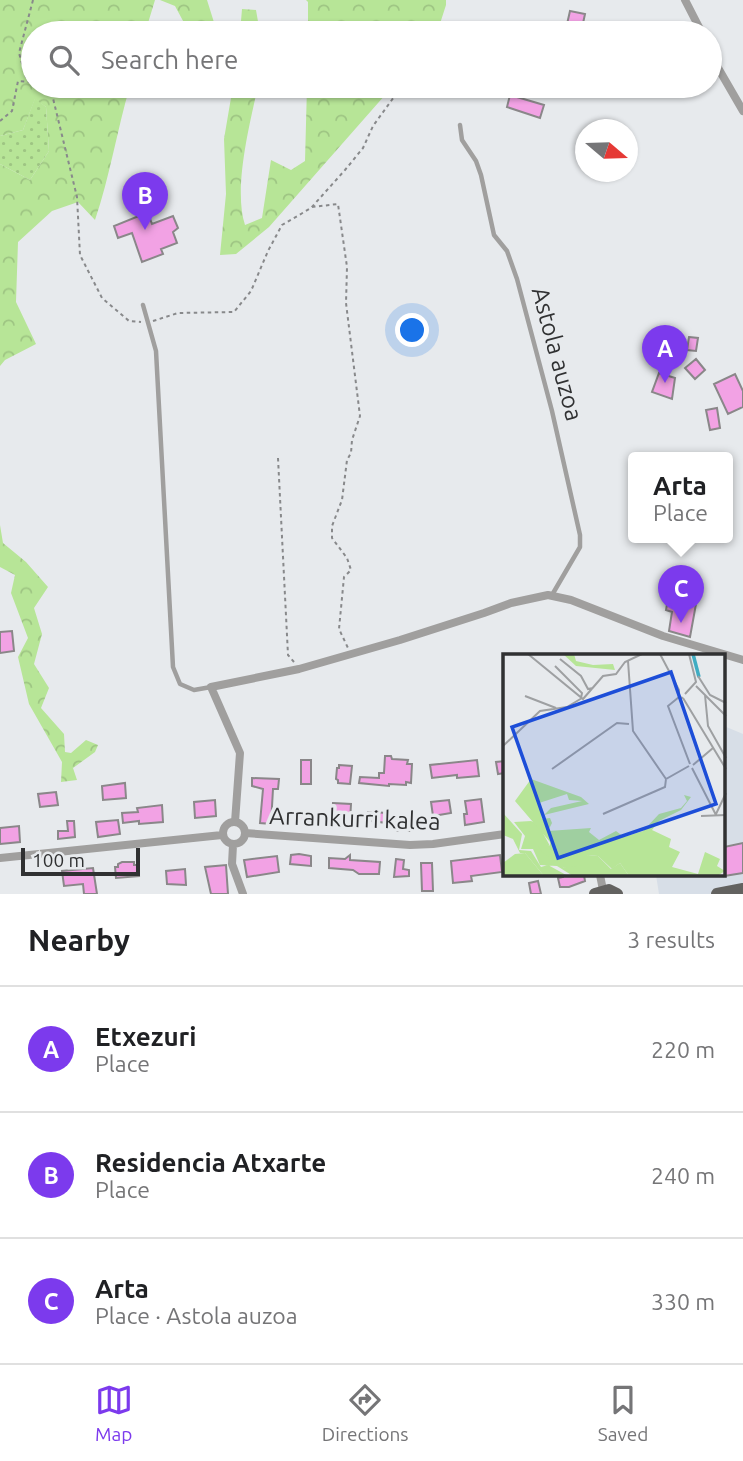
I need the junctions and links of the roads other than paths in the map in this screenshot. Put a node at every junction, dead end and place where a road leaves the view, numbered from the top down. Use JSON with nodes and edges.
{"nodes":[{"id":1,"x":685,"y":0,"type":"edge"},
{"id":2,"x":696,"y":21,"type":"edge"},
{"id":3,"x":722,"y":75,"type":"edge"},
{"id":4,"x":743,"y":111,"type":"edge"},
{"id":5,"x":460,"y":125,"type":"dead end"},
{"id":6,"x":143,"y":305,"type":"dead end"},
{"id":7,"x":552,"y":596,"type":"junction"},
{"id":8,"x":723,"y":654,"type":"edge"},
{"id":9,"x":726,"y":655,"type":"edge"},
{"id":10,"x":743,"y":660,"type":"edge"},
{"id":11,"x":211,"y":687,"type":"junction"},
{"id":12,"x":235,"y":822,"type":"junction"},
{"id":13,"x":245,"y":833,"type":"junction"},
{"id":14,"x":503,"y":834,"type":"edge"},
{"id":15,"x":222,"y":835,"type":"junction"},
{"id":16,"x":233,"y":845,"type":"junction"},
{"id":17,"x":0,"y":858,"type":"edge"},
{"id":18,"x":743,"y":889,"type":"edge"},
{"id":19,"x":599,"y":892,"type":"edge"},
{"id":20,"x":243,"y":894,"type":"edge"},
{"id":21,"x":617,"y":894,"type":"edge"},
{"id":22,"x":717,"y":894,"type":"edge"}],
"edges":[{"from":1,"to":2,"type":"street"},
{"from":3,"to":4,"type":"street"},
{"from":5,"to":7,"type":"lane","name":"Astola auzoa"},
{"from":6,"to":11,"type":"lane"},
{"from":7,"to":8,"type":"street"},
{"from":7,"to":11,"type":"street"},
{"from":9,"to":10,"type":"street"},
{"from":11,"to":12,"type":"street"},
{"from":12,"to":13,"type":"street","name":"Arrankurri kalea"},
{"from":12,"to":15,"type":"street","name":"Arrankurri kalea"},
{"from":13,"to":14,"type":"street","name":"Arrankurri kalea"},
{"from":13,"to":16,"type":"street","name":"Arrankurri kalea"},
{"from":15,"to":16,"type":"street"},
{"from":15,"to":17,"type":"street"},
{"from":16,"to":20,"type":"street"},
{"from":18,"to":22,"type":"main road"},
{"from":19,"to":21,"type":"main road"}]}
